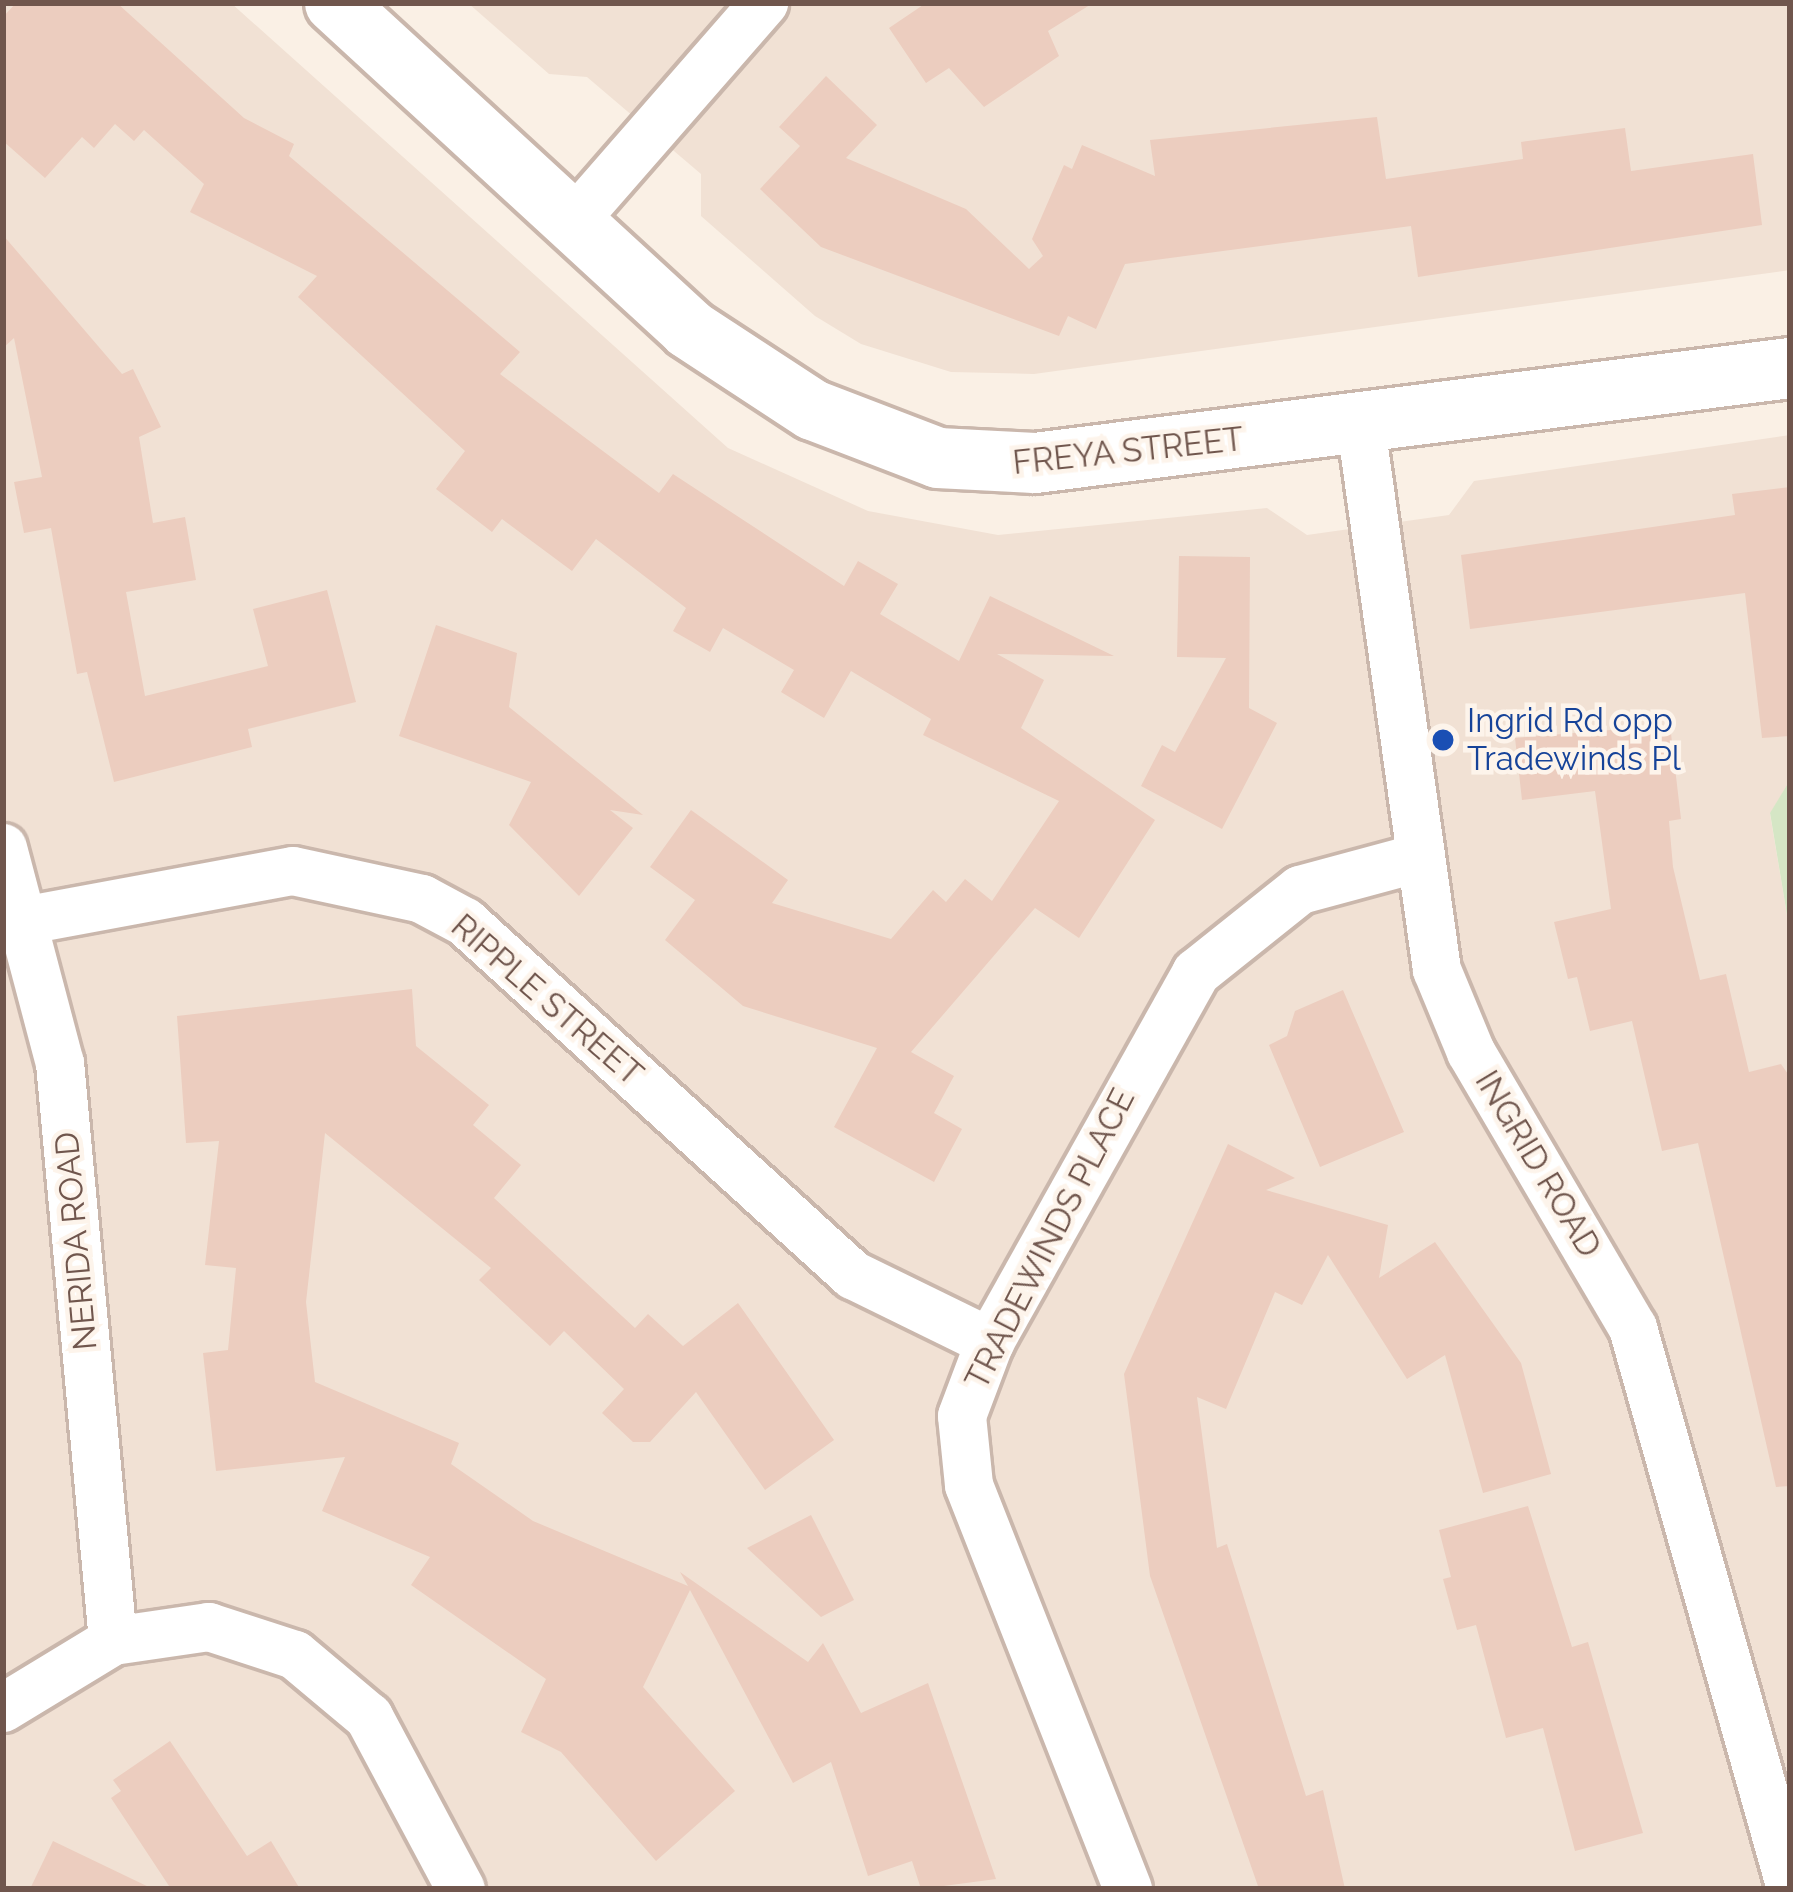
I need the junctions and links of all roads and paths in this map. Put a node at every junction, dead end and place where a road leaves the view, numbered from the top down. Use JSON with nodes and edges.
{"nodes":[{"id":1,"x":335,"y":3,"type":"edge"},
{"id":2,"x":764,"y":3,"type":"edge"},
{"id":3,"x":574,"y":222,"type":"junction"},
{"id":4,"x":1790,"y":368,"type":"edge"},
{"id":5,"x":1361,"y":426,"type":"junction"},
{"id":6,"x":3,"y":848,"type":"edge"},
{"id":7,"x":1415,"y":860,"type":"junction"},
{"id":8,"x":28,"y":920,"type":"junction"},
{"id":9,"x":990,"y":1342,"type":"junction"},
{"id":10,"x":112,"y":1641,"type":"junction"},
{"id":11,"x":3,"y":1708,"type":"edge"},
{"id":12,"x":1790,"y":1885,"type":"edge"},
{"id":13,"x":461,"y":1889,"type":"edge"},
{"id":14,"x":1128,"y":1889,"type":"edge"}],
"edges":[{"from":1,"to":3,"type":"street","name":"FREYA STREET"},
{"from":2,"to":3,"type":"street"},
{"from":3,"to":5,"type":"street","name":"FREYA STREET"},
{"from":4,"to":5,"type":"street","name":"FREYA STREET"},
{"from":5,"to":7,"type":"street","name":"INGRID ROAD"},
{"from":6,"to":8,"type":"street","name":"NERIDA ROAD"},
{"from":7,"to":9,"type":"street","name":"TRADEWINDS PLACE"},
{"from":7,"to":12,"type":"street","name":"INGRID ROAD"},
{"from":8,"to":9,"type":"street","name":"RIPPLE STREET"},
{"from":8,"to":10,"type":"street","name":"NERIDA ROAD"},
{"from":9,"to":14,"type":"street","name":"TRADEWINDS PLACE"},
{"from":10,"to":11,"type":"street"},
{"from":10,"to":13,"type":"street"}]}
